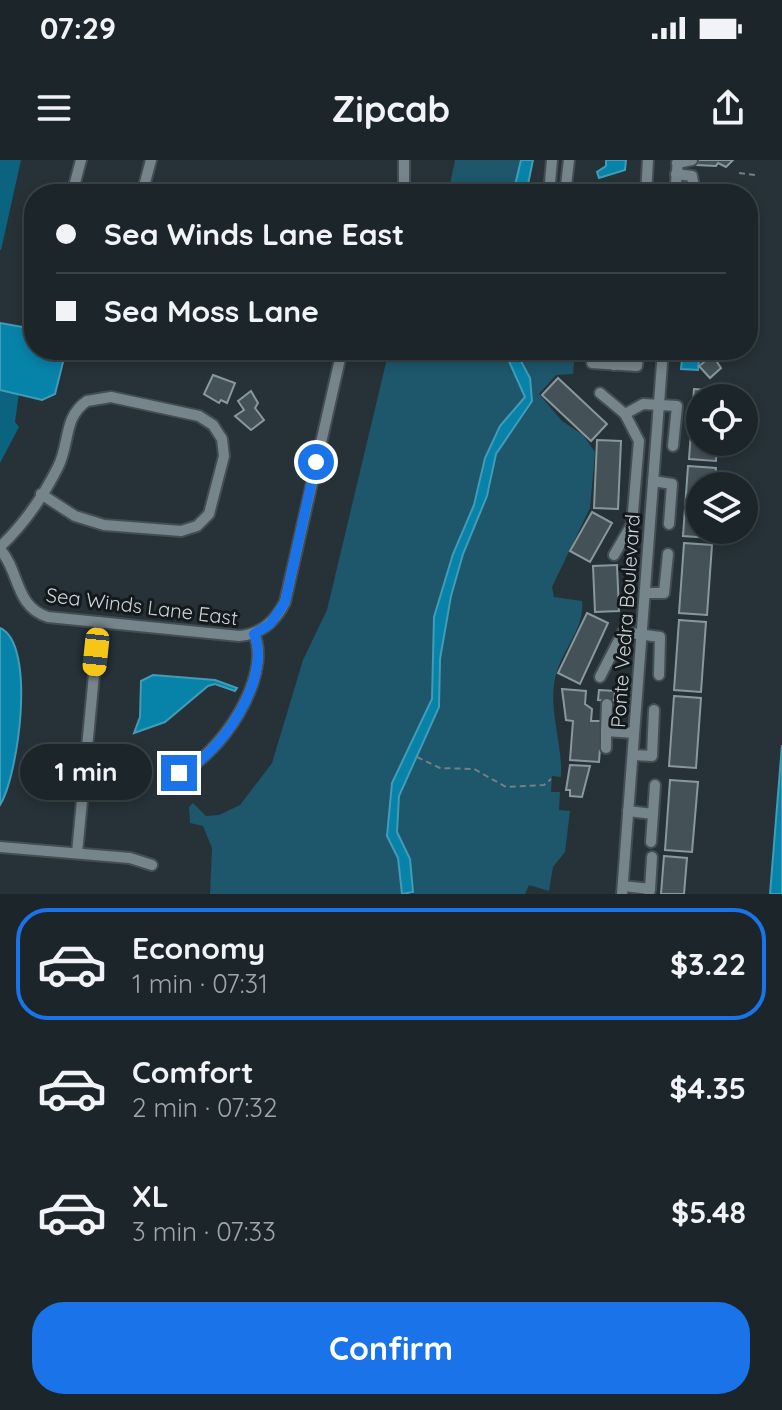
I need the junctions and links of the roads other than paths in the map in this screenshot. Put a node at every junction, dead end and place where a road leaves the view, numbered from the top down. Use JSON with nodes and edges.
{"nodes":[{"id":1,"x":81,"y":160,"type":"edge"},
{"id":2,"x":151,"y":160,"type":"edge"},
{"id":3,"x":404,"y":160,"type":"edge"},
{"id":4,"x":552,"y":160,"type":"edge"},
{"id":5,"x":569,"y":160,"type":"edge"},
{"id":6,"x":648,"y":160,"type":"edge"},
{"id":7,"x":692,"y":160,"type":"edge"},
{"id":8,"x":677,"y":166,"type":"edge"},
{"id":9,"x":75,"y":184,"type":"edge"},
{"id":10,"x":145,"y":184,"type":"edge"},
{"id":11,"x":404,"y":184,"type":"edge"},
{"id":12,"x":550,"y":184,"type":"edge"},
{"id":13,"x":566,"y":184,"type":"edge"},
{"id":14,"x":647,"y":184,"type":"edge"},
{"id":15,"x":693,"y":184,"type":"edge"},
{"id":16,"x":339,"y":360,"type":"edge"},
{"id":17,"x":592,"y":360,"type":"edge"},
{"id":18,"x":614,"y":360,"type":"edge"},
{"id":19,"x":638,"y":360,"type":"edge"},
{"id":20,"x":662,"y":360,"type":"edge"},
{"id":21,"x":614,"y":365,"type":"junction"},
{"id":22,"x":600,"y":393,"type":"dead end"},
{"id":23,"x":659,"y":403,"type":"junction"},
{"id":24,"x":625,"y":414,"type":"junction"},
{"id":25,"x":673,"y":446,"type":"dead end"},
{"id":26,"x":653,"y":481,"type":"junction"},
{"id":27,"x":41,"y":494,"type":"junction"},
{"id":28,"x":632,"y":524,"type":"junction"},
{"id":29,"x":669,"y":524,"type":"dead end"},
{"id":30,"x":650,"y":527,"type":"junction"},
{"id":31,"x":0,"y":548,"type":"edge"},
{"id":32,"x":668,"y":554,"type":"dead end"},
{"id":33,"x":614,"y":555,"type":"dead end"},
{"id":34,"x":645,"y":593,"type":"junction"},
{"id":35,"x":99,"y":622,"type":"junction"},
{"id":36,"x":254,"y":634,"type":"junction"},
{"id":37,"x":642,"y":634,"type":"junction"},
{"id":38,"x":659,"y":675,"type":"dead end"},
{"id":39,"x":600,"y":677,"type":"dead end"},
{"id":40,"x":607,"y":704,"type":"dead end"},
{"id":41,"x":654,"y":710,"type":"dead end"},
{"id":42,"x":606,"y":731,"type":"junction"},
{"id":43,"x":634,"y":733,"type":"junction"},
{"id":44,"x":606,"y":748,"type":"dead end"},
{"id":45,"x":633,"y":755,"type":"junction"},
{"id":46,"x":179,"y":773,"type":"dead end"},
{"id":47,"x":655,"y":785,"type":"dead end"},
{"id":48,"x":628,"y":811,"type":"junction"},
{"id":49,"x":653,"y":814,"type":"junction"},
{"id":50,"x":651,"y":842,"type":"dead end"},
{"id":51,"x":0,"y":847,"type":"edge"},
{"id":52,"x":77,"y":853,"type":"junction"},
{"id":53,"x":652,"y":857,"type":"dead end"},
{"id":54,"x":152,"y":865,"type":"dead end"},
{"id":55,"x":622,"y":890,"type":"edge"},
{"id":56,"x":650,"y":892,"type":"edge"}],
"edges":[{"from":1,"to":9,"type":"street"},
{"from":2,"to":10,"type":"street"},
{"from":3,"to":11,"type":"street"},
{"from":4,"to":12,"type":"street"},
{"from":5,"to":13,"type":"street"},
{"from":6,"to":14,"type":"street"},
{"from":7,"to":8,"type":"street"},
{"from":8,"to":15,"type":"street"},
{"from":16,"to":36,"type":"street","name":"Sea Winds Lane East"},
{"from":17,"to":21,"type":"street"},
{"from":18,"to":21,"type":"street"},
{"from":19,"to":21,"type":"street"},
{"from":20,"to":23,"type":"street","name":"Ponte Vedra Boulevard"},
{"from":22,"to":24,"type":"street"},
{"from":23,"to":24,"type":"street"},
{"from":23,"to":25,"type":"street"},
{"from":23,"to":26,"type":"street","name":"Ponte Vedra Boulevard"},
{"from":24,"to":28,"type":"street"},
{"from":26,"to":29,"type":"street"},
{"from":26,"to":30,"type":"street","name":"Ponte Vedra Boulevard"},
{"from":27,"to":27,"type":"street"},
{"from":27,"to":31,"type":"street"},
{"from":28,"to":30,"type":"street"},
{"from":28,"to":33,"type":"street"},
{"from":30,"to":34,"type":"street","name":"Ponte Vedra Boulevard"},
{"from":31,"to":35,"type":"street","name":"Sea Winds Lane East"},
{"from":32,"to":34,"type":"street"},
{"from":34,"to":37,"type":"street","name":"Ponte Vedra Boulevard"},
{"from":35,"to":36,"type":"street","name":"Sea Winds Lane East"},
{"from":35,"to":52,"type":"street"},
{"from":36,"to":46,"type":"street"},
{"from":37,"to":38,"type":"street"},
{"from":37,"to":39,"type":"street"},
{"from":37,"to":43,"type":"street","name":"Ponte Vedra Boulevard"},
{"from":40,"to":42,"type":"street"},
{"from":41,"to":45,"type":"street"},
{"from":42,"to":43,"type":"street"},
{"from":42,"to":44,"type":"street"},
{"from":43,"to":45,"type":"street","name":"Ponte Vedra Boulevard"},
{"from":45,"to":48,"type":"street","name":"Ponte Vedra Boulevard"},
{"from":47,"to":49,"type":"street"},
{"from":48,"to":49,"type":"street"},
{"from":48,"to":55,"type":"street","name":"Ponte Vedra Boulevard"},
{"from":49,"to":50,"type":"street"},
{"from":51,"to":52,"type":"street"},
{"from":52,"to":54,"type":"street"},
{"from":53,"to":56,"type":"street"},
{"from":55,"to":56,"type":"street"}]}
